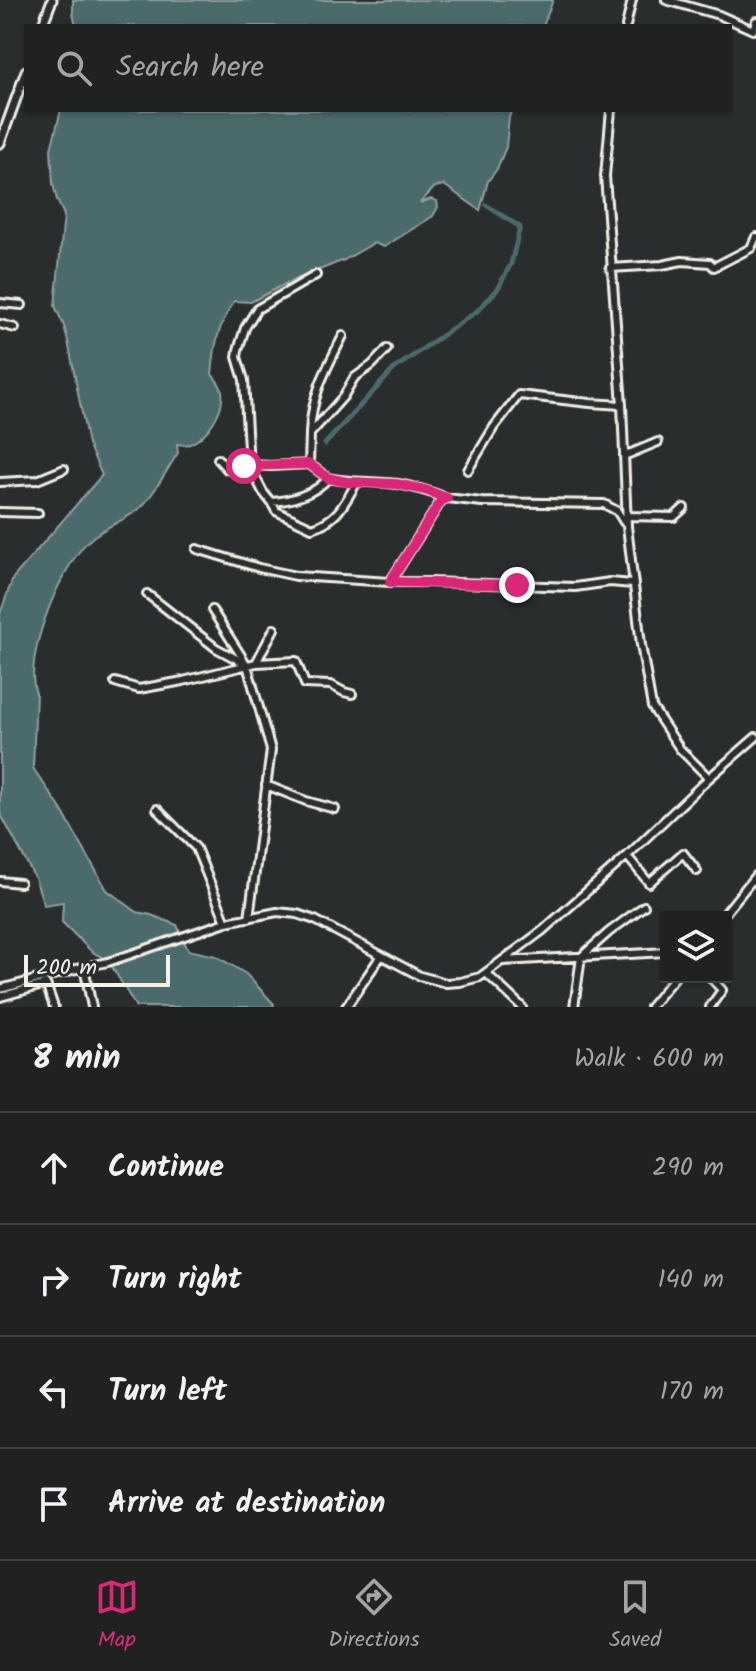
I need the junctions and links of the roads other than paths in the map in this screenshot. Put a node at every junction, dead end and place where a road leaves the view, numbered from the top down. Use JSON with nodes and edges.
{"nodes":[{"id":1,"x":52,"y":0,"type":"edge"},
{"id":2,"x":632,"y":0,"type":"edge"},
{"id":3,"x":666,"y":0,"type":"edge"},
{"id":4,"x":756,"y":21,"type":"edge"},
{"id":5,"x":43,"y":24,"type":"edge"},
{"id":6,"x":626,"y":24,"type":"edge"},
{"id":7,"x":24,"y":77,"type":"edge"},
{"id":8,"x":611,"y":112,"type":"edge"},
{"id":9,"x":0,"y":143,"type":"edge"},
{"id":10,"x":756,"y":237,"type":"edge"},
{"id":11,"x":610,"y":268,"type":"junction"},
{"id":12,"x":316,"y":275,"type":"dead end"},
{"id":13,"x":0,"y":303,"type":"edge"},
{"id":14,"x":22,"y":305,"type":"dead end"},
{"id":15,"x":0,"y":324,"type":"edge"},
{"id":16,"x":15,"y":328,"type":"dead end"},
{"id":17,"x":343,"y":336,"type":"dead end"},
{"id":18,"x":387,"y":349,"type":"dead end"},
{"id":19,"x":622,"y":405,"type":"junction"},
{"id":20,"x":310,"y":434,"type":"junction"},
{"id":21,"x":658,"y":442,"type":"dead end"},
{"id":22,"x":624,"y":456,"type":"junction"},
{"id":23,"x":218,"y":459,"type":"dead end"},
{"id":24,"x":309,"y":464,"type":"junction"},
{"id":25,"x":249,"y":465,"type":"junction"},
{"id":26,"x":64,"y":469,"type":"dead end"},
{"id":27,"x":468,"y":470,"type":"dead end"},
{"id":28,"x":328,"y":478,"type":"junction"},
{"id":29,"x":0,"y":482,"type":"edge"},
{"id":30,"x":357,"y":482,"type":"junction"},
{"id":31,"x":447,"y":498,"type":"junction"},
{"id":32,"x":271,"y":502,"type":"junction"},
{"id":33,"x":684,"y":508,"type":"dead end"},
{"id":34,"x":0,"y":512,"type":"edge"},
{"id":35,"x":38,"y":513,"type":"dead end"},
{"id":36,"x":626,"y":516,"type":"junction"},
{"id":37,"x":627,"y":526,"type":"junction"},
{"id":38,"x":197,"y":549,"type":"dead end"},
{"id":39,"x":390,"y":582,"type":"junction"},
{"id":40,"x":633,"y":584,"type":"junction"},
{"id":41,"x":147,"y":594,"type":"dead end"},
{"id":42,"x":212,"y":610,"type":"dead end"},
{"id":43,"x":274,"y":629,"type":"dead end"},
{"id":44,"x":256,"y":663,"type":"junction"},
{"id":45,"x":247,"y":665,"type":"junction"},
{"id":46,"x":115,"y":682,"type":"dead end"},
{"id":47,"x":352,"y":694,"type":"dead end"},
{"id":48,"x":756,"y":737,"type":"edge"},
{"id":49,"x":709,"y":778,"type":"junction"},
{"id":50,"x":266,"y":785,"type":"junction"},
{"id":51,"x":157,"y":809,"type":"dead end"},
{"id":52,"x":335,"y":809,"type":"dead end"},
{"id":53,"x":627,"y":856,"type":"junction"},
{"id":54,"x":697,"y":871,"type":"dead end"},
{"id":55,"x":756,"y":875,"type":"edge"},
{"id":56,"x":0,"y":881,"type":"edge"},
{"id":57,"x":20,"y":883,"type":"dead end"},
{"id":58,"x":644,"y":906,"type":"dead end"},
{"id":59,"x":727,"y":911,"type":"edge"},
{"id":60,"x":249,"y":918,"type":"junction"},
{"id":61,"x":226,"y":922,"type":"junction"},
{"id":62,"x":517,"y":950,"type":"junction"},
{"id":63,"x":660,"y":952,"type":"edge"},
{"id":64,"x":381,"y":956,"type":"junction"},
{"id":65,"x":581,"y":957,"type":"junction"},
{"id":66,"x":532,"y":959,"type":"junction"},
{"id":67,"x":503,"y":961,"type":"junction"},
{"id":68,"x":84,"y":967,"type":"junction"},
{"id":69,"x":486,"y":973,"type":"junction"},
{"id":70,"x":40,"y":982,"type":"junction"},
{"id":71,"x":670,"y":983,"type":"edge"},
{"id":72,"x":716,"y":983,"type":"edge"},
{"id":73,"x":3,"y":992,"type":"edge"},
{"id":74,"x":54,"y":1007,"type":"edge"},
{"id":75,"x":92,"y":1007,"type":"edge"},
{"id":76,"x":346,"y":1007,"type":"edge"},
{"id":77,"x":522,"y":1007,"type":"edge"},
{"id":78,"x":574,"y":1007,"type":"edge"},
{"id":79,"x":650,"y":1007,"type":"edge"},
{"id":80,"x":710,"y":1007,"type":"edge"}],
"edges":[{"from":1,"to":5,"type":"main road"},
{"from":2,"to":6,"type":"street"},
{"from":3,"to":4,"type":"street"},
{"from":7,"to":9,"type":"main road"},
{"from":8,"to":11,"type":"street"},
{"from":10,"to":11,"type":"street"},
{"from":11,"to":19,"type":"street"},
{"from":12,"to":25,"type":"street"},
{"from":13,"to":14,"type":"street"},
{"from":15,"to":16,"type":"street"},
{"from":17,"to":20,"type":"street"},
{"from":18,"to":20,"type":"street"},
{"from":19,"to":22,"type":"street"},
{"from":19,"to":27,"type":"street"},
{"from":20,"to":24,"type":"street"},
{"from":21,"to":22,"type":"street"},
{"from":22,"to":36,"type":"street"},
{"from":23,"to":25,"type":"street"},
{"from":24,"to":25,"type":"street"},
{"from":24,"to":28,"type":"street"},
{"from":25,"to":32,"type":"street"},
{"from":26,"to":29,"type":"street"},
{"from":28,"to":30,"type":"street"},
{"from":28,"to":32,"type":"street"},
{"from":30,"to":31,"type":"street"},
{"from":30,"to":32,"type":"street"},
{"from":31,"to":37,"type":"street"},
{"from":31,"to":39,"type":"street"},
{"from":33,"to":36,"type":"street"},
{"from":34,"to":35,"type":"street"},
{"from":36,"to":37,"type":"street"},
{"from":37,"to":40,"type":"street"},
{"from":38,"to":39,"type":"street"},
{"from":39,"to":40,"type":"street"},
{"from":40,"to":49,"type":"street"},
{"from":41,"to":45,"type":"street"},
{"from":42,"to":45,"type":"street"},
{"from":43,"to":44,"type":"street"},
{"from":44,"to":45,"type":"street"},
{"from":44,"to":47,"type":"street"},
{"from":45,"to":46,"type":"street"},
{"from":45,"to":50,"type":"street"},
{"from":48,"to":49,"type":"street"},
{"from":49,"to":53,"type":"street"},
{"from":50,"to":52,"type":"street"},
{"from":50,"to":60,"type":"street"},
{"from":51,"to":61,"type":"street"},
{"from":53,"to":54,"type":"street"},
{"from":53,"to":62,"type":"street"},
{"from":55,"to":59,"type":"street"},
{"from":56,"to":57,"type":"street"},
{"from":58,"to":65,"type":"street"},
{"from":60,"to":61,"type":"street"},
{"from":60,"to":64,"type":"street"},
{"from":61,"to":68,"type":"street"},
{"from":62,"to":66,"type":"street"},
{"from":62,"to":67,"type":"street"},
{"from":63,"to":65,"type":"street"},
{"from":64,"to":69,"type":"street"},
{"from":64,"to":76,"type":"street"},
{"from":65,"to":66,"type":"street"},
{"from":65,"to":78,"type":"street"},
{"from":66,"to":67,"type":"street"},
{"from":67,"to":69,"type":"street"},
{"from":68,"to":70,"type":"street"},
{"from":68,"to":75,"type":"street"},
{"from":69,"to":77,"type":"street"},
{"from":70,"to":73,"type":"street"},
{"from":70,"to":74,"type":"street"},
{"from":71,"to":79,"type":"street"},
{"from":72,"to":80,"type":"street"}]}
